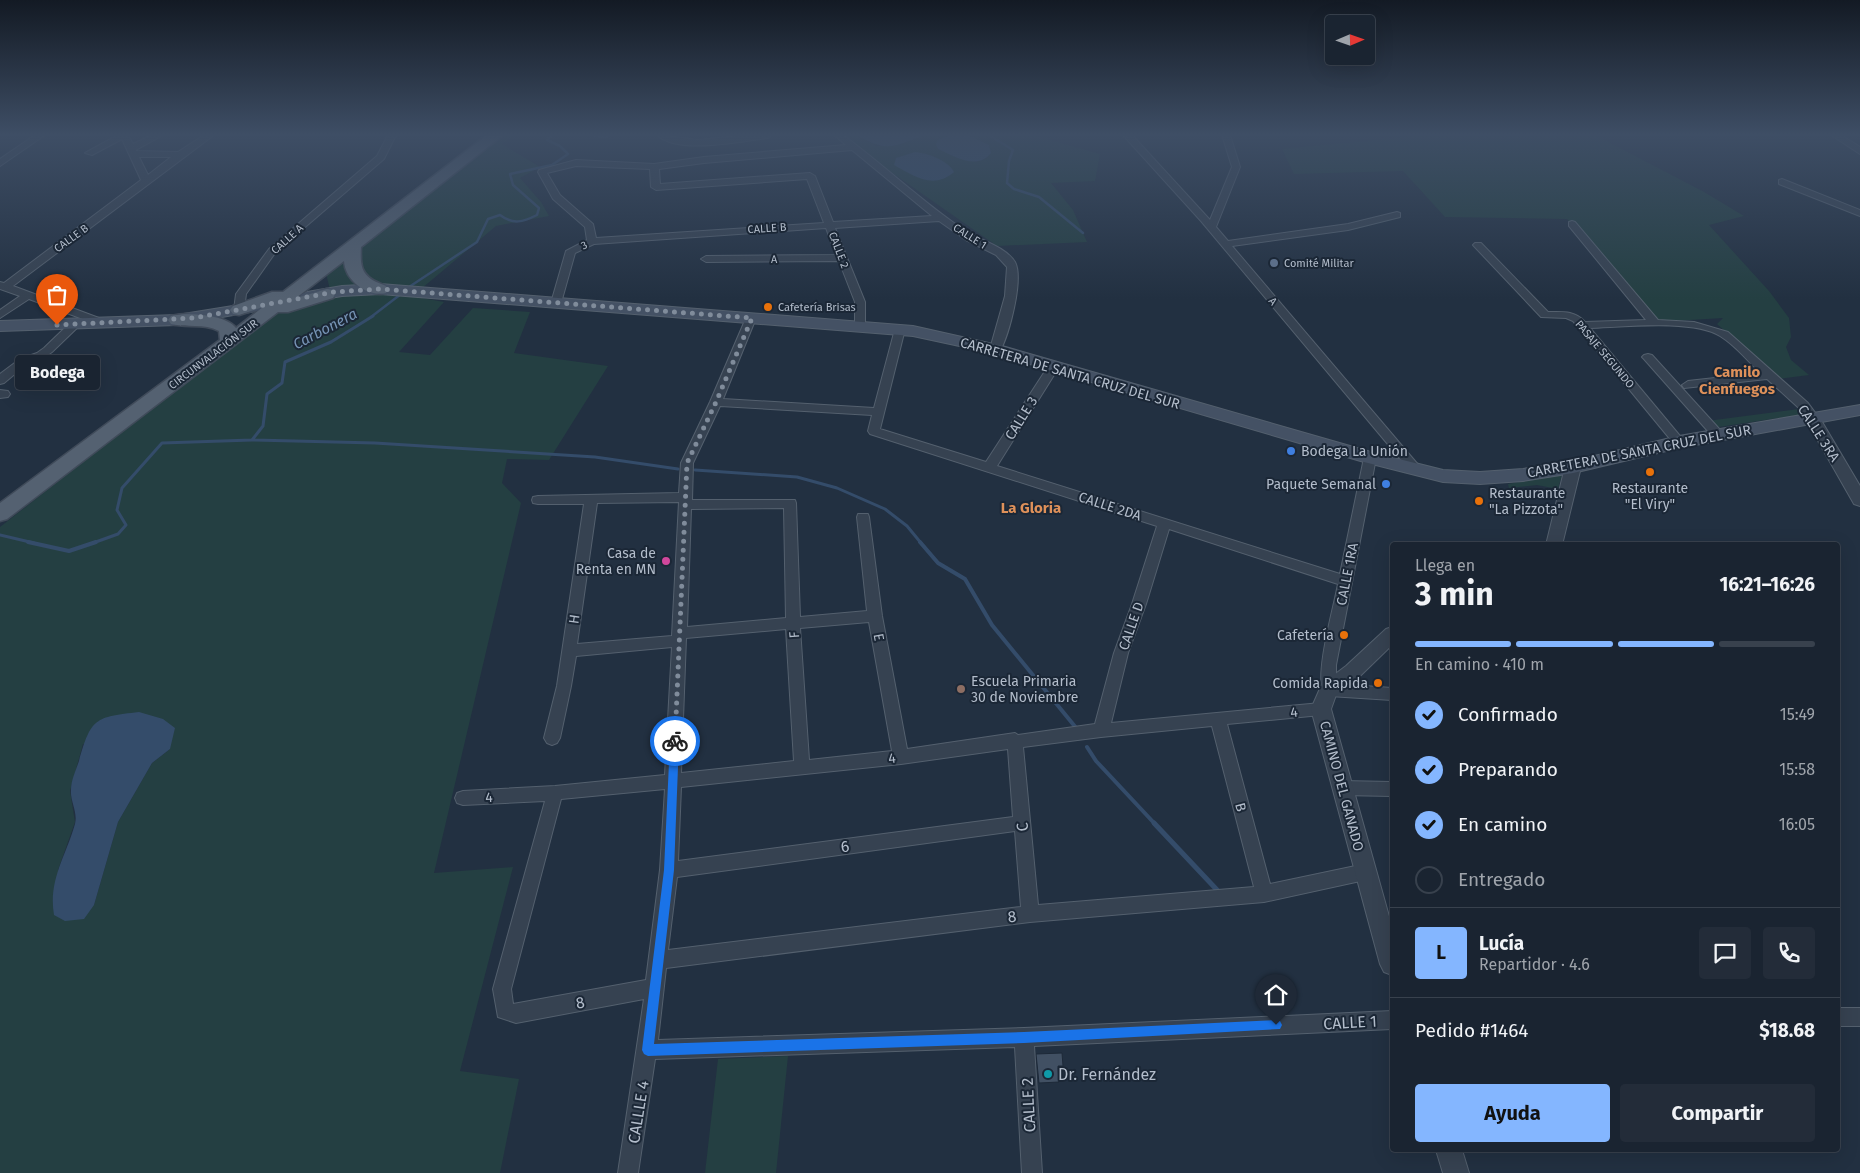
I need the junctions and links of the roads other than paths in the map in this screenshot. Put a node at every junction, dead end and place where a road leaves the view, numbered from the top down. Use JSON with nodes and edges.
{"nodes":[{"id":1,"x":135,"y":190,"type":"edge"},
{"id":2,"x":343,"y":190,"type":"edge"},
{"id":3,"x":426,"y":190,"type":"edge"},
{"id":4,"x":552,"y":190,"type":"edge"},
{"id":5,"x":815,"y":190,"type":"edge"},
{"id":6,"x":906,"y":190,"type":"edge"},
{"id":7,"x":1176,"y":190,"type":"edge"},
{"id":8,"x":1227,"y":190,"type":"edge"},
{"id":9,"x":1801,"y":190,"type":"edge"},
{"id":10,"x":1860,"y":213,"type":"edge"},
{"id":11,"x":1397,"y":215,"type":"dead end"},
{"id":12,"x":941,"y":218,"type":"junction"},
{"id":13,"x":829,"y":224,"type":"junction"},
{"id":14,"x":1572,"y":224,"type":"dead end"},
{"id":15,"x":1211,"y":228,"type":"junction"},
{"id":16,"x":592,"y":241,"type":"junction"},
{"id":17,"x":1225,"y":244,"type":"junction"},
{"id":18,"x":1478,"y":246,"type":"dead end"},
{"id":19,"x":353,"y":247,"type":"junction"},
{"id":20,"x":842,"y":258,"type":"junction"},
{"id":21,"x":706,"y":259,"type":"dead end"},
{"id":22,"x":320,"y":271,"type":"junction"},
{"id":23,"x":2,"y":286,"type":"edge"},
{"id":24,"x":300,"y":287,"type":"junction"},
{"id":25,"x":380,"y":289,"type":"junction"},
{"id":26,"x":327,"y":294,"type":"junction"},
{"id":27,"x":28,"y":295,"type":"junction"},
{"id":28,"x":281,"y":302,"type":"junction"},
{"id":29,"x":556,"y":303,"type":"junction"},
{"id":30,"x":239,"y":310,"type":"junction"},
{"id":31,"x":0,"y":314,"type":"edge"},
{"id":32,"x":263,"y":317,"type":"junction"},
{"id":33,"x":752,"y":318,"type":"junction"},
{"id":34,"x":177,"y":320,"type":"junction"},
{"id":35,"x":103,"y":323,"type":"junction"},
{"id":36,"x":1655,"y":323,"type":"junction"},
{"id":37,"x":76,"y":324,"type":"junction"},
{"id":38,"x":1581,"y":325,"type":"junction"},
{"id":39,"x":0,"y":326,"type":"edge"},
{"id":40,"x":860,"y":326,"type":"junction"},
{"id":41,"x":900,"y":329,"type":"junction"},
{"id":42,"x":233,"y":340,"type":"junction"},
{"id":43,"x":996,"y":349,"type":"junction"},
{"id":44,"x":1648,"y":357,"type":"dead end"},
{"id":45,"x":1053,"y":367,"type":"junction"},
{"id":46,"x":1770,"y":376,"type":"junction"},
{"id":47,"x":0,"y":380,"type":"edge"},
{"id":48,"x":1688,"y":385,"type":"dead end"},
{"id":49,"x":716,"y":402,"type":"junction"},
{"id":50,"x":1860,"y":410,"type":"edge"},
{"id":51,"x":878,"y":412,"type":"junction"},
{"id":52,"x":1813,"y":418,"type":"junction"},
{"id":53,"x":1718,"y":435,"type":"junction"},
{"id":54,"x":1679,"y":442,"type":"junction"},
{"id":55,"x":1370,"y":458,"type":"junction"},
{"id":56,"x":1573,"y":467,"type":"junction"},
{"id":57,"x":989,"y":468,"type":"junction"},
{"id":58,"x":1416,"y":470,"type":"junction"},
{"id":59,"x":591,"y":498,"type":"junction"},
{"id":60,"x":538,"y":500,"type":"dead end"},
{"id":61,"x":1860,"y":500,"type":"edge"},
{"id":62,"x":686,"y":501,"type":"junction"},
{"id":63,"x":0,"y":514,"type":"edge"},
{"id":64,"x":863,"y":517,"type":"dead end"},
{"id":65,"x":1164,"y":523,"type":"junction"},
{"id":66,"x":1555,"y":542,"type":"edge"},
{"id":67,"x":1346,"y":581,"type":"junction"},
{"id":68,"x":875,"y":616,"type":"junction"},
{"id":69,"x":794,"y":622,"type":"junction"},
{"id":70,"x":1390,"y":636,"type":"edge"},
{"id":71,"x":679,"y":637,"type":"junction"},
{"id":72,"x":569,"y":651,"type":"junction"},
{"id":73,"x":1329,"y":690,"type":"junction"},
{"id":74,"x":1390,"y":694,"type":"edge"},
{"id":75,"x":1321,"y":709,"type":"junction"},
{"id":76,"x":1218,"y":720,"type":"junction"},
{"id":77,"x":1101,"y":730,"type":"junction"},
{"id":78,"x":552,"y":738,"type":"dead end"},
{"id":79,"x":1015,"y":740,"type":"junction"},
{"id":80,"x":900,"y":757,"type":"junction"},
{"id":81,"x":802,"y":767,"type":"junction"},
{"id":82,"x":673,"y":781,"type":"junction"},
{"id":83,"x":1342,"y":788,"type":"junction"},
{"id":84,"x":1390,"y":789,"type":"edge"},
{"id":85,"x":554,"y":793,"type":"junction"},
{"id":86,"x":463,"y":798,"type":"dead end"},
{"id":87,"x":1021,"y":823,"type":"junction"},
{"id":88,"x":669,"y":870,"type":"junction"},
{"id":89,"x":1365,"y":872,"type":"junction"},
{"id":90,"x":1264,"y":894,"type":"junction"},
{"id":91,"x":1030,"y":914,"type":"junction"},
{"id":92,"x":1390,"y":957,"type":"edge"},
{"id":93,"x":659,"y":960,"type":"junction"},
{"id":94,"x":655,"y":988,"type":"junction"},
{"id":95,"x":1840,"y":1017,"type":"edge"},
{"id":96,"x":1860,"y":1017,"type":"edge"},
{"id":97,"x":1390,"y":1020,"type":"edge"},
{"id":98,"x":1024,"y":1037,"type":"junction"},
{"id":99,"x":648,"y":1050,"type":"junction"},
{"id":100,"x":1450,"y":1152,"type":"edge"},
{"id":101,"x":628,"y":1173,"type":"edge"},
{"id":102,"x":1032,"y":1173,"type":"edge"},
{"id":103,"x":1456,"y":1173,"type":"edge"}],
"edges":[{"from":1,"to":23,"type":"street","name":"CALLE B"},
{"from":2,"to":30,"type":"street","name":"CALLE A"},
{"from":3,"to":19,"type":"main road","name":"CIRCUNVALACIÓN SUR"},
{"from":4,"to":16,"type":"street","name":"3"},
{"from":5,"to":13,"type":"street","name":"CALLE 2"},
{"from":6,"to":12,"type":"street","name":"CALLE 1"},
{"from":7,"to":15,"type":"street","name":"A"},
{"from":8,"to":15,"type":"street"},
{"from":9,"to":10,"type":"street"},
{"from":11,"to":17,"type":"street"},
{"from":12,"to":13,"type":"street","name":"CALLE B"},
{"from":12,"to":43,"type":"street","name":"CALLE 1"},
{"from":13,"to":16,"type":"street","name":"CALLE B"},
{"from":13,"to":20,"type":"street","name":"CALLE 2"},
{"from":14,"to":36,"type":"street"},
{"from":15,"to":17,"type":"street","name":"A"},
{"from":16,"to":29,"type":"street","name":"3"},
{"from":17,"to":58,"type":"street","name":"A"},
{"from":18,"to":38,"type":"street","name":"PASAJE SEGUNDO"},
{"from":19,"to":22,"type":"main road","name":"CIRCUNVALACIÓN SUR"},
{"from":19,"to":25,"type":"main road"},
{"from":20,"to":21,"type":"street","name":"A"},
{"from":20,"to":40,"type":"street","name":"CALLE 2"},
{"from":22,"to":24,"type":"main road","name":"CIRCUNVALACIÓN SUR"},
{"from":22,"to":26,"type":"main road"},
{"from":23,"to":27,"type":"street"},
{"from":24,"to":28,"type":"main road","name":"CIRCUNVALACIÓN SUR"},
{"from":24,"to":30,"type":"main road"},
{"from":25,"to":26,"type":"main road","name":"CARRETERA DE SANTA CRUZ DEL SUR"},
{"from":25,"to":29,"type":"main road","name":"CARRETERA DE SANTA CRUZ DEL SUR"},
{"from":26,"to":28,"type":"main road","name":"CARRETERA DE SANTA CRUZ DEL SUR"},
{"from":26,"to":32,"type":"main road"},
{"from":27,"to":31,"type":"street"},
{"from":27,"to":35,"type":"street"},
{"from":28,"to":30,"type":"main road","name":"CARRETERA DE SANTA CRUZ DEL SUR"},
{"from":28,"to":32,"type":"main road","name":"CIRCUNVALACIÓN SUR"},
{"from":29,"to":33,"type":"main road","name":"CARRETERA DE SANTA CRUZ DEL SUR"},
{"from":30,"to":34,"type":"main road","name":"CARRETERA DE SANTA CRUZ DEL SUR"},
{"from":30,"to":42,"type":"main road"},
{"from":32,"to":42,"type":"main road","name":"CIRCUNVALACIÓN SUR"},
{"from":33,"to":40,"type":"main road","name":"CARRETERA DE SANTA CRUZ DEL SUR"},
{"from":33,"to":49,"type":"street","name":"CALLLE 4"},
{"from":34,"to":35,"type":"main road","name":"CARRETERA DE SANTA CRUZ DEL SUR"},
{"from":34,"to":42,"type":"main road"},
{"from":35,"to":37,"type":"main road","name":"CARRETERA DE SANTA CRUZ DEL SUR"},
{"from":36,"to":38,"type":"street"},
{"from":36,"to":46,"type":"street","name":"CALLE 3RA"},
{"from":37,"to":39,"type":"main road","name":"CARRETERA DE SANTA CRUZ DEL SUR"},
{"from":37,"to":47,"type":"street"},
{"from":38,"to":54,"type":"street","name":"PASAJE SEGUNDO"},
{"from":40,"to":41,"type":"main road","name":"CARRETERA DE SANTA CRUZ DEL SUR"},
{"from":41,"to":43,"type":"main road","name":"CARRETERA DE SANTA CRUZ DEL SUR"},
{"from":41,"to":51,"type":"street"},
{"from":42,"to":63,"type":"main road","name":"CIRCUNVALACIÓN SUR"},
{"from":43,"to":45,"type":"main road","name":"CARRETERA DE SANTA CRUZ DEL SUR"},
{"from":44,"to":53,"type":"street"},
{"from":45,"to":55,"type":"main road","name":"CARRETERA DE SANTA CRUZ DEL SUR"},
{"from":45,"to":57,"type":"street","name":"CALLE 3"},
{"from":46,"to":48,"type":"street"},
{"from":46,"to":52,"type":"street","name":"CALLE 3RA"},
{"from":49,"to":51,"type":"street"},
{"from":49,"to":62,"type":"street","name":"CALLLE 4"},
{"from":50,"to":52,"type":"main road","name":"CARRETERA DE SANTA CRUZ DEL SUR"},
{"from":51,"to":57,"type":"street","name":"CALLE 2DA"},
{"from":52,"to":53,"type":"main road","name":"CARRETERA DE SANTA CRUZ DEL SUR"},
{"from":52,"to":61,"type":"street","name":"CALLE 3RA"},
{"from":53,"to":54,"type":"main road","name":"CARRETERA DE SANTA CRUZ DEL SUR"},
{"from":54,"to":56,"type":"main road","name":"CARRETERA DE SANTA CRUZ DEL SUR"},
{"from":55,"to":58,"type":"main road","name":"CARRETERA DE SANTA CRUZ DEL SUR"},
{"from":55,"to":67,"type":"street","name":"CALLE 1RA"},
{"from":56,"to":58,"type":"main road","name":"CARRETERA DE SANTA CRUZ DEL SUR"},
{"from":56,"to":66,"type":"street"},
{"from":57,"to":65,"type":"street","name":"CALLE 2DA"},
{"from":59,"to":60,"type":"street"},
{"from":59,"to":62,"type":"street"},
{"from":59,"to":72,"type":"street","name":"H"},
{"from":62,"to":69,"type":"street","name":"F"},
{"from":62,"to":71,"type":"street","name":"CALLLE 4"},
{"from":64,"to":68,"type":"street","name":"E"},
{"from":65,"to":67,"type":"street","name":"CALLE 2DA"},
{"from":65,"to":77,"type":"street","name":"CALLE D"},
{"from":67,"to":73,"type":"street","name":"CALLE 1RA"},
{"from":68,"to":69,"type":"street"},
{"from":68,"to":80,"type":"street","name":"E"},
{"from":69,"to":71,"type":"street"},
{"from":69,"to":81,"type":"street","name":"F"},
{"from":70,"to":73,"type":"street","name":"CAMINO DEL GANADO"},
{"from":71,"to":72,"type":"street"},
{"from":71,"to":82,"type":"street","name":"CALLLE 4"},
{"from":72,"to":78,"type":"street","name":"H"},
{"from":73,"to":74,"type":"street"},
{"from":73,"to":75,"type":"street","name":"CAMINO DEL GANADO"},
{"from":75,"to":76,"type":"street","name":"4"},
{"from":75,"to":83,"type":"street","name":"CAMINO DEL GANADO"},
{"from":76,"to":77,"type":"street","name":"4"},
{"from":76,"to":90,"type":"street","name":"B"},
{"from":77,"to":79,"type":"street","name":"4"},
{"from":79,"to":80,"type":"street","name":"4"},
{"from":79,"to":87,"type":"street","name":"C"},
{"from":80,"to":81,"type":"street","name":"4"},
{"from":81,"to":82,"type":"street","name":"4"},
{"from":82,"to":85,"type":"street","name":"4"},
{"from":82,"to":88,"type":"street","name":"CALLLE 4"},
{"from":83,"to":84,"type":"street"},
{"from":83,"to":89,"type":"street","name":"CAMINO DEL GANADO"},
{"from":85,"to":86,"type":"street","name":"4"},
{"from":85,"to":94,"type":"street","name":"8"},
{"from":87,"to":88,"type":"street","name":"6"},
{"from":87,"to":91,"type":"street","name":"C"},
{"from":88,"to":93,"type":"street","name":"CALLLE 4"},
{"from":89,"to":90,"type":"street","name":"8"},
{"from":89,"to":92,"type":"street","name":"CAMINO DEL GANADO"},
{"from":90,"to":91,"type":"street","name":"8"},
{"from":91,"to":93,"type":"street","name":"8"},
{"from":93,"to":94,"type":"street","name":"CALLLE 4"},
{"from":94,"to":99,"type":"street","name":"CALLLE 4"},
{"from":95,"to":96,"type":"street"},
{"from":97,"to":98,"type":"street","name":"CALLE 1"},
{"from":98,"to":99,"type":"street","name":"CALLE 1"},
{"from":98,"to":102,"type":"street","name":"CALLE 2"},
{"from":99,"to":101,"type":"street","name":"CALLLE 4"},
{"from":100,"to":103,"type":"street"}]}
